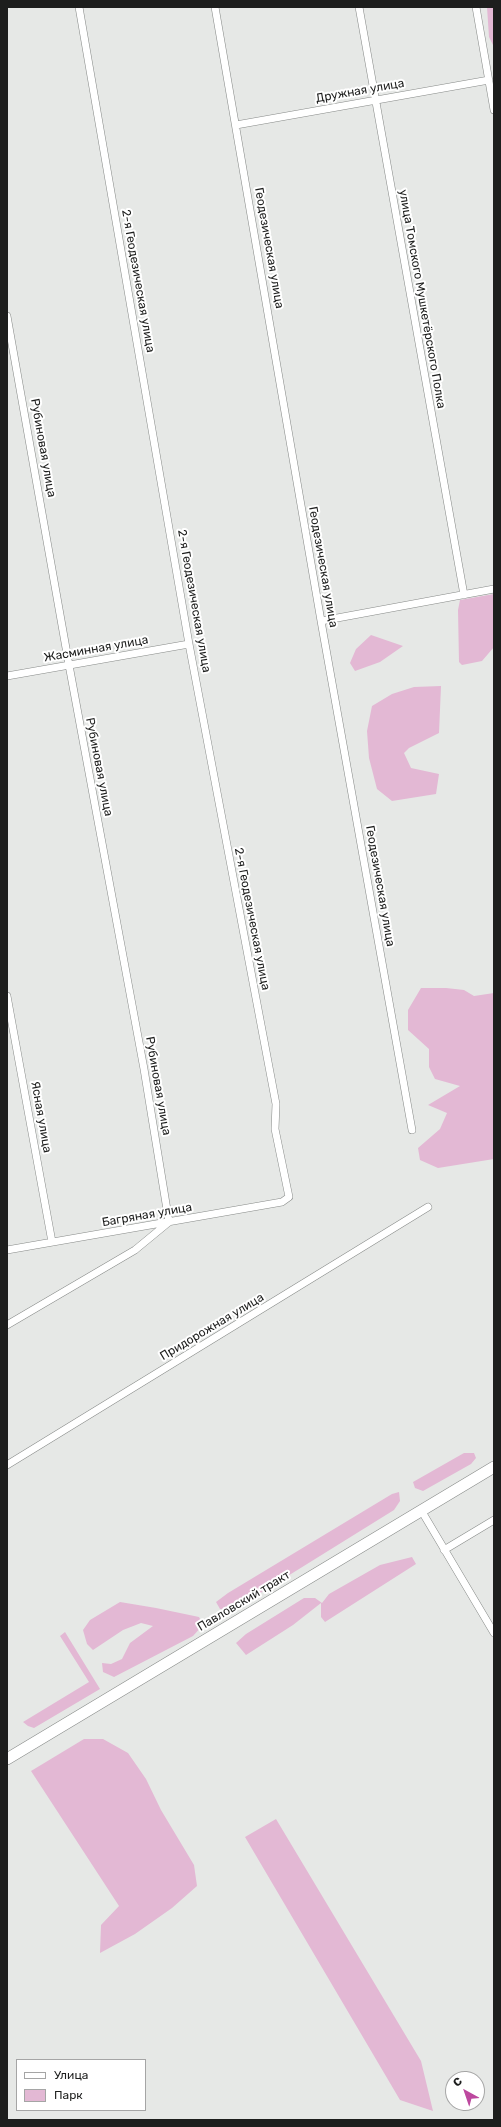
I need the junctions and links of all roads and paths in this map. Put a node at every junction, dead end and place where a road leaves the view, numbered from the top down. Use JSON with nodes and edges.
{"nodes":[{"id":1,"x":79,"y":7,"type":"edge"},
{"id":2,"x":215,"y":7,"type":"edge"},
{"id":3,"x":359,"y":7,"type":"edge"},
{"id":4,"x":476,"y":7,"type":"edge"},
{"id":5,"x":489,"y":80,"type":"junction"},
{"id":6,"x":375,"y":99,"type":"junction"},
{"id":7,"x":494,"y":110,"type":"edge"},
{"id":8,"x":236,"y":125,"type":"junction"},
{"id":9,"x":7,"y":316,"type":"edge"},
{"id":10,"x":494,"y":589,"type":"edge"},
{"id":11,"x":464,"y":594,"type":"junction"},
{"id":12,"x":321,"y":621,"type":"junction"},
{"id":13,"x":189,"y":644,"type":"junction"},
{"id":14,"x":69,"y":665,"type":"junction"},
{"id":15,"x":7,"y":676,"type":"edge"},
{"id":16,"x":7,"y":996,"type":"edge"},
{"id":17,"x":412,"y":1130,"type":"dead end"},
{"id":18,"x":289,"y":1197,"type":"joint"},
{"id":19,"x":428,"y":1207,"type":"dead end"},
{"id":20,"x":169,"y":1222,"type":"junction"},
{"id":21,"x":52,"y":1242,"type":"junction"},
{"id":22,"x":7,"y":1250,"type":"edge"},
{"id":23,"x":7,"y":1325,"type":"edge"},
{"id":24,"x":7,"y":1465,"type":"edge"},
{"id":25,"x":494,"y":1467,"type":"edge"},
{"id":26,"x":421,"y":1510,"type":"junction"},
{"id":27,"x":494,"y":1520,"type":"edge"},
{"id":28,"x":444,"y":1550,"type":"junction"},
{"id":29,"x":494,"y":1633,"type":"edge"},
{"id":30,"x":7,"y":1759,"type":"edge"}],
"edges":[{"from":1,"to":13,"type":"street","name":"2-я Геодезическая улица"},
{"from":2,"to":8,"type":"street","name":"Геодезическая улица"},
{"from":3,"to":6,"type":"street","name":"улица Томского Мушкетёрского Полка"},
{"from":4,"to":5,"type":"street"},
{"from":5,"to":6,"type":"street","name":"Дружная улица"},
{"from":5,"to":7,"type":"street"},
{"from":6,"to":8,"type":"street","name":"Дружная улица"},
{"from":6,"to":11,"type":"street","name":"улица Томского Мушкетёрского Полка"},
{"from":8,"to":12,"type":"street","name":"Геодезическая улица"},
{"from":9,"to":14,"type":"street","name":"Рубиновая улица"},
{"from":10,"to":11,"type":"street"},
{"from":11,"to":12,"type":"street"},
{"from":12,"to":17,"type":"street","name":"Геодезическая улица"},
{"from":13,"to":14,"type":"street","name":"Жасминная улица"},
{"from":13,"to":18,"type":"street","name":"2-я Геодезическая улица"},
{"from":14,"to":15,"type":"street","name":"Жасминная улица"},
{"from":14,"to":20,"type":"street","name":"Рубиновая улица"},
{"from":16,"to":21,"type":"street","name":"Ясная улица"},
{"from":18,"to":20,"type":"street","name":"Багряная улица"},
{"from":19,"to":24,"type":"street","name":"Придорожная улица"},
{"from":20,"to":21,"type":"street","name":"Багряная улица"},
{"from":20,"to":23,"type":"street"},
{"from":21,"to":22,"type":"street","name":"Багряная улица"},
{"from":25,"to":26,"type":"main road","name":"Павловский тракт"},
{"from":26,"to":28,"type":"street"},
{"from":26,"to":30,"type":"main road","name":"Павловский тракт"},
{"from":27,"to":28,"type":"street"},
{"from":28,"to":29,"type":"street"}]}
